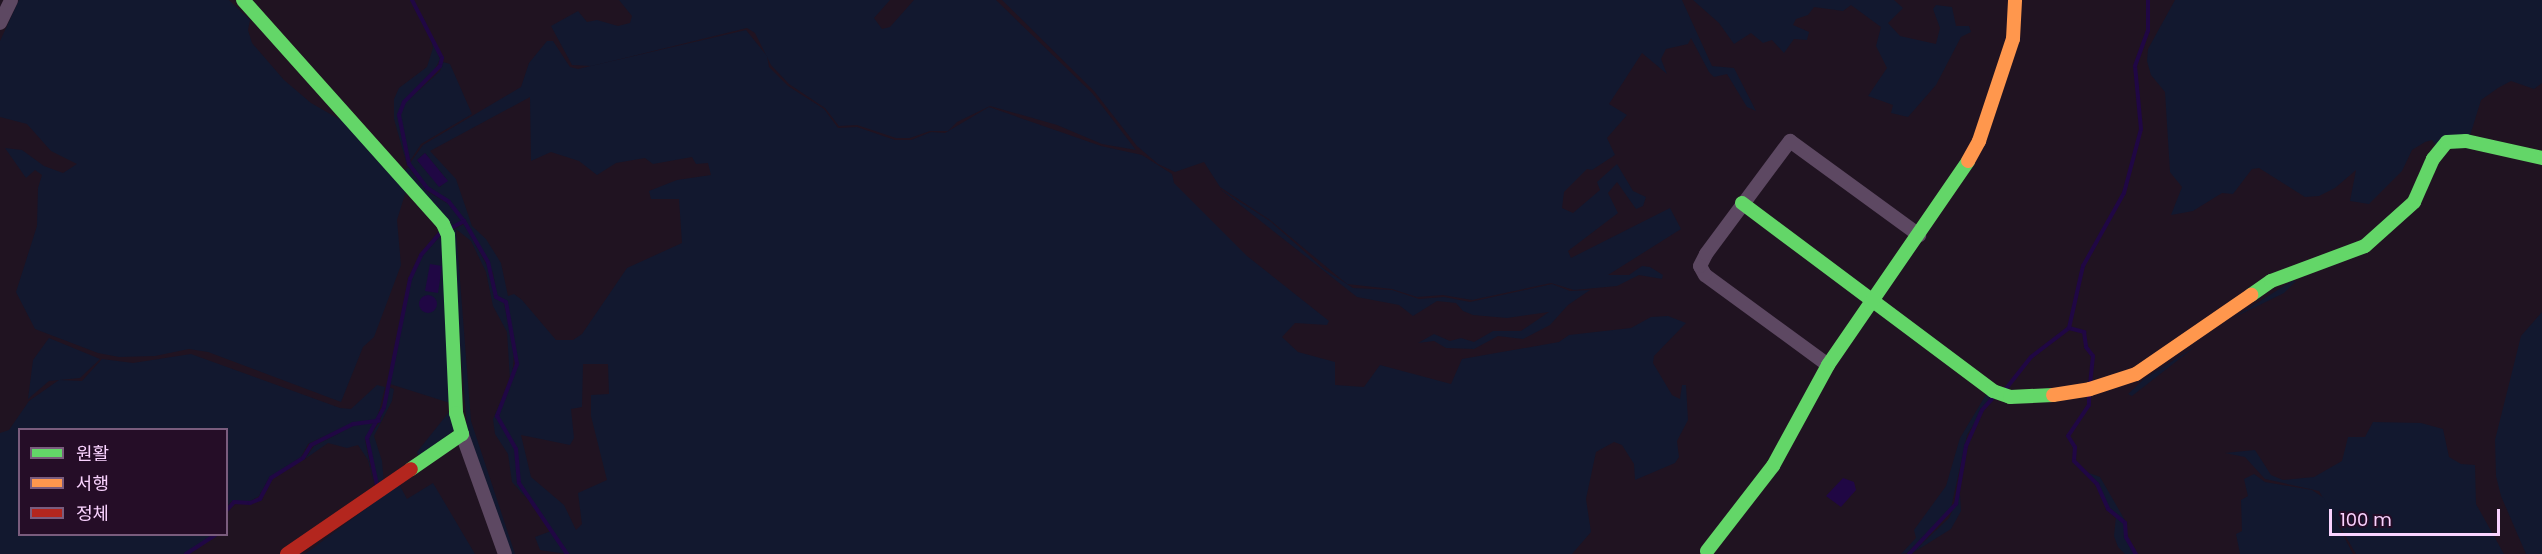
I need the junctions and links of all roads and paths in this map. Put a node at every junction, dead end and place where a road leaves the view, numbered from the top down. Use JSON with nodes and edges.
{"nodes":[{"id":1,"x":11,"y":0,"type":"edge"},
{"id":2,"x":243,"y":0,"type":"edge"},
{"id":3,"x":2015,"y":0,"type":"edge"},
{"id":4,"x":0,"y":23,"type":"edge"},
{"id":5,"x":2542,"y":158,"type":"edge"},
{"id":6,"x":1742,"y":203,"type":"junction"},
{"id":7,"x":1918,"y":234,"type":"junction"},
{"id":8,"x":1871,"y":301,"type":"junction"},
{"id":9,"x":1828,"y":365,"type":"junction"},
{"id":10,"x":462,"y":434,"type":"junction"},
{"id":11,"x":1707,"y":551,"type":"dead end"},
{"id":12,"x":287,"y":554,"type":"edge"},
{"id":13,"x":505,"y":554,"type":"edge"}],
"edges":[{"from":1,"to":4,"type":"street"},
{"from":2,"to":10,"type":"street"},
{"from":3,"to":7,"type":"street"},
{"from":5,"to":8,"type":"street"},
{"from":6,"to":7,"type":"street"},
{"from":6,"to":8,"type":"street"},
{"from":6,"to":9,"type":"street"},
{"from":7,"to":8,"type":"street"},
{"from":8,"to":9,"type":"street"},
{"from":9,"to":11,"type":"street"},
{"from":10,"to":12,"type":"street"},
{"from":10,"to":13,"type":"street"}]}
